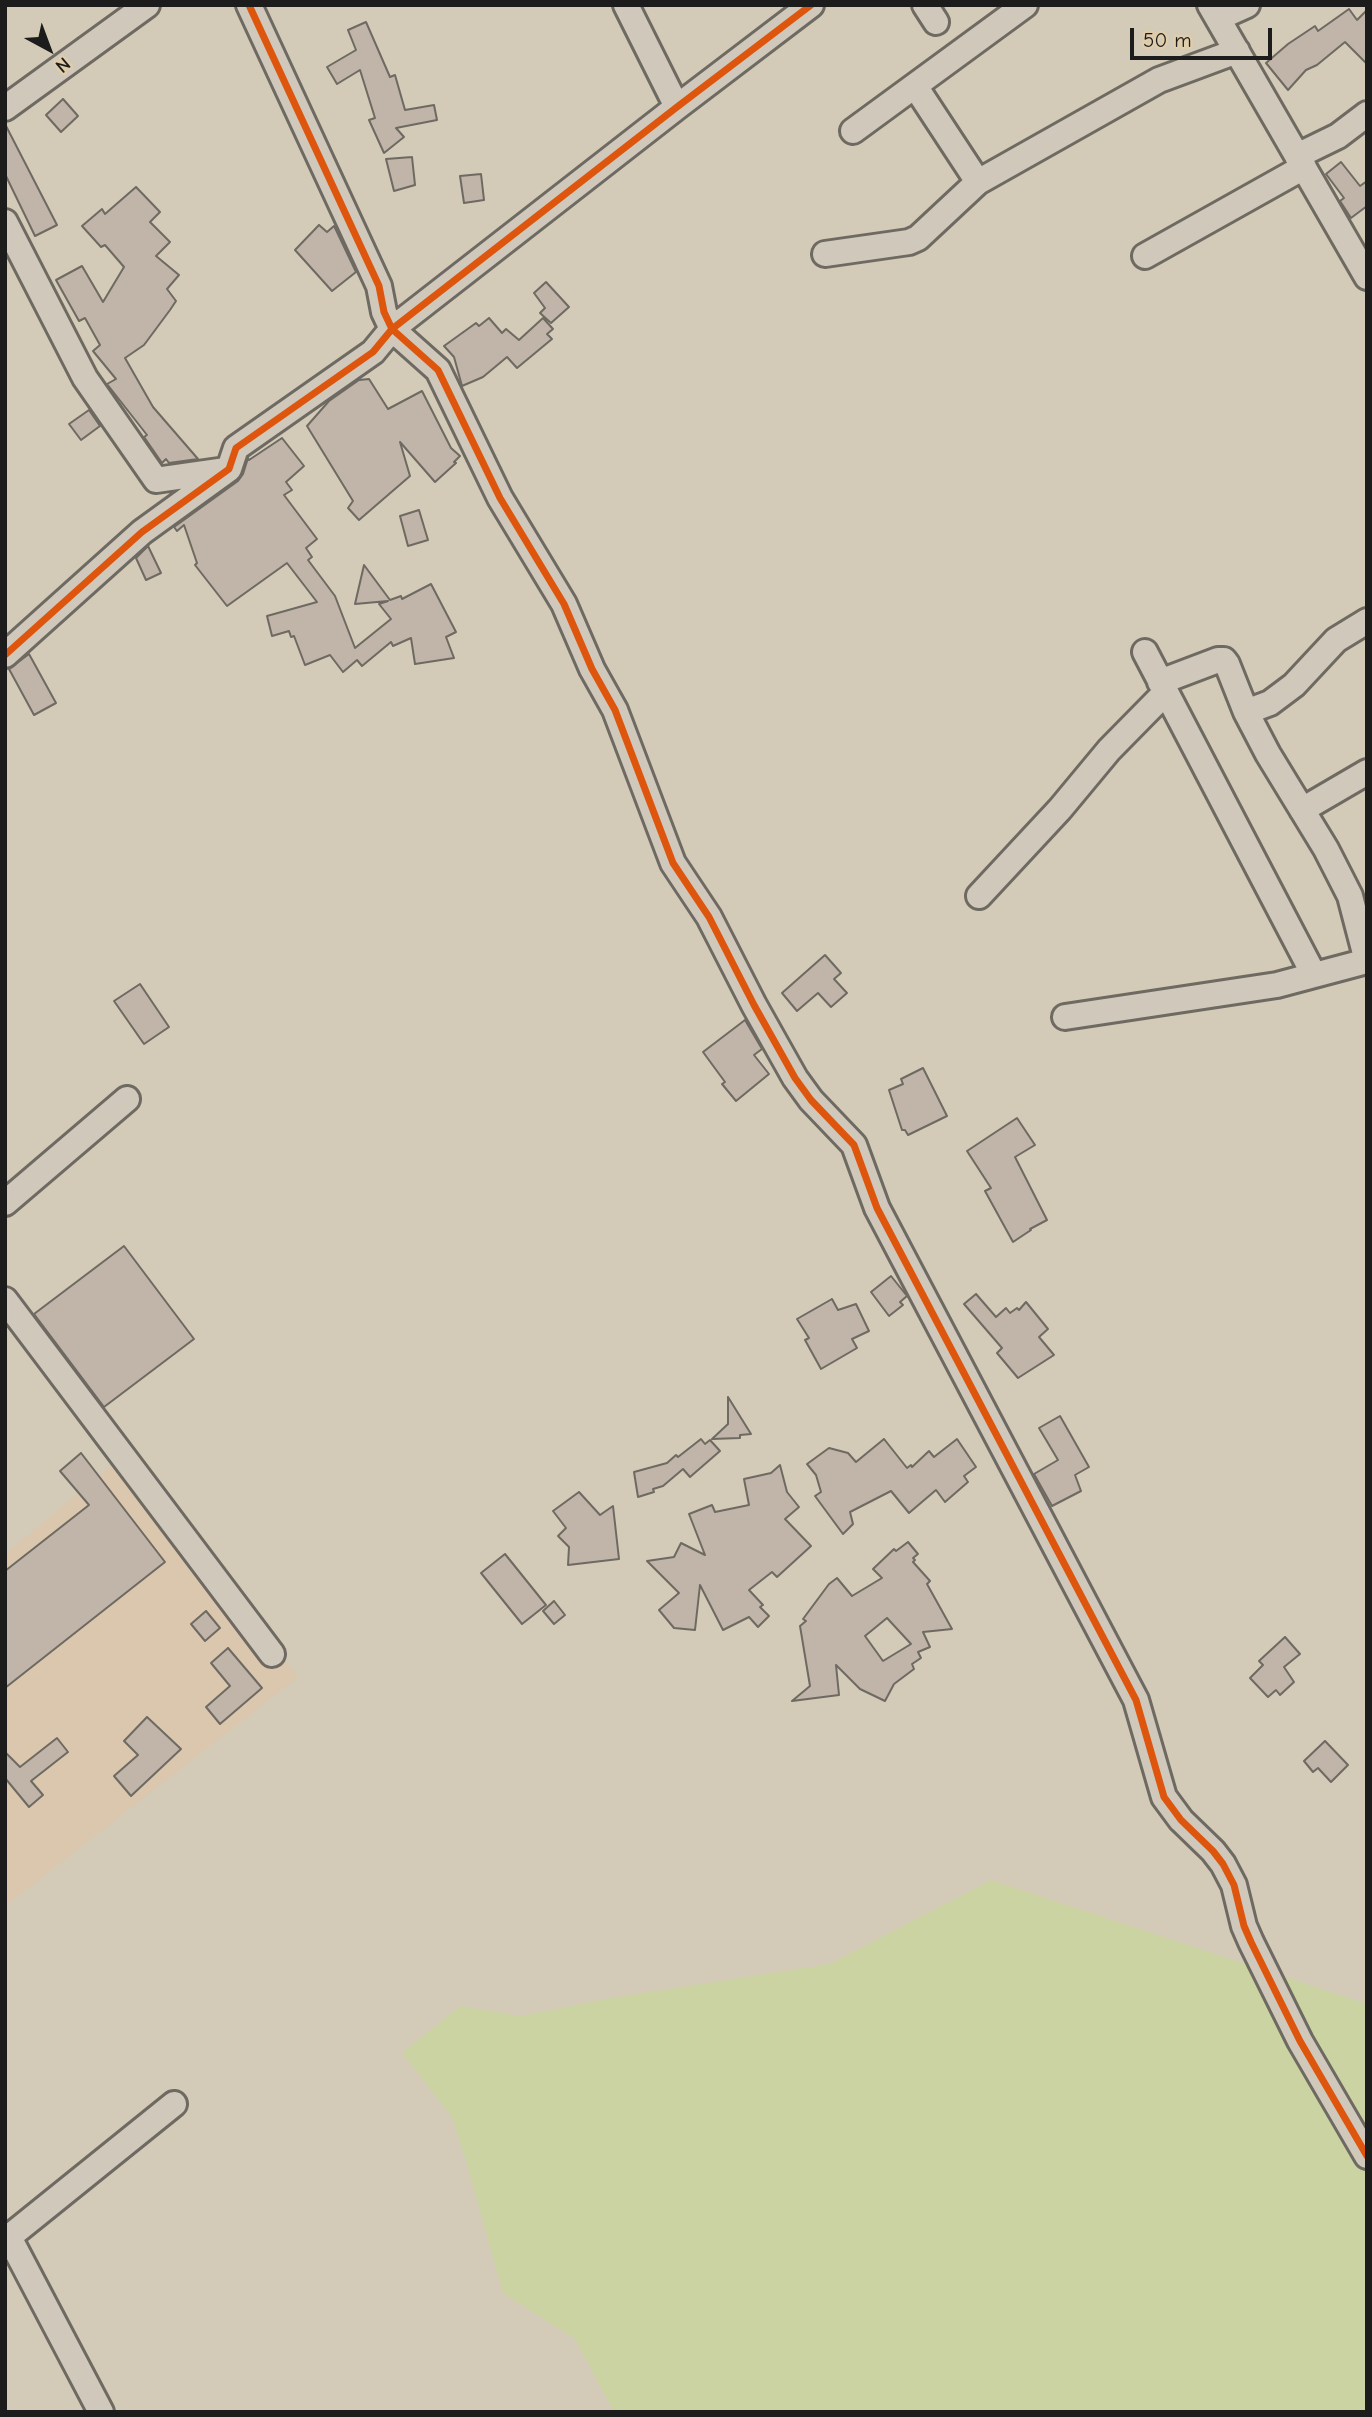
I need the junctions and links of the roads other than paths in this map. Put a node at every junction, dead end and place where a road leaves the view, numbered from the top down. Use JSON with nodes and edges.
{"nodes":[{"id":1,"x":147,"y":5,"type":"edge"},
{"id":2,"x":249,"y":5,"type":"edge"},
{"id":3,"x":626,"y":5,"type":"edge"},
{"id":4,"x":811,"y":5,"type":"edge"},
{"id":5,"x":1025,"y":5,"type":"edge"},
{"id":6,"x":1247,"y":5,"type":"edge"},
{"id":7,"x":1214,"y":12,"type":"edge"},
{"id":8,"x":1237,"y":51,"type":"junction"},
{"id":9,"x":915,"y":86,"type":"junction"},
{"id":10,"x":677,"y":107,"type":"junction"},
{"id":11,"x":5,"y":108,"type":"edge"},
{"id":12,"x":1367,"y":114,"type":"edge"},
{"id":13,"x":853,"y":131,"type":"dead end"},
{"id":14,"x":1300,"y":162,"type":"junction"},
{"id":15,"x":978,"y":182,"type":"junction"},
{"id":16,"x":5,"y":222,"type":"edge"},
{"id":17,"x":825,"y":254,"type":"dead end"},
{"id":18,"x":1145,"y":256,"type":"dead end"},
{"id":19,"x":1367,"y":276,"type":"edge"},
{"id":20,"x":392,"y":330,"type":"junction"},
{"id":21,"x":229,"y":470,"type":"junction"},
{"id":22,"x":1367,"y":621,"type":"edge"},
{"id":23,"x":1145,"y":652,"type":"dead end"},
{"id":24,"x":5,"y":655,"type":"edge"},
{"id":25,"x":1163,"y":687,"type":"junction"},
{"id":26,"x":1246,"y":712,"type":"junction"},
{"id":27,"x":1367,"y":772,"type":"edge"},
{"id":28,"x":1302,"y":810,"type":"junction"},
{"id":29,"x":979,"y":895,"type":"dead end"},
{"id":30,"x":1367,"y":961,"type":"edge"},
{"id":31,"x":1314,"y":975,"type":"junction"},
{"id":32,"x":1065,"y":1017,"type":"dead end"},
{"id":33,"x":127,"y":1099,"type":"dead end"},
{"id":34,"x":5,"y":1203,"type":"edge"},
{"id":35,"x":5,"y":1300,"type":"edge"},
{"id":36,"x":272,"y":1654,"type":"dead end"},
{"id":37,"x":174,"y":2104,"type":"dead end"},
{"id":38,"x":1367,"y":2156,"type":"edge"},
{"id":39,"x":7,"y":2239,"type":"edge"},
{"id":40,"x":101,"y":2412,"type":"edge"}],
"edges":[{"from":1,"to":11,"type":"street"},
{"from":2,"to":20,"type":"street"},
{"from":3,"to":10,"type":"street"},
{"from":4,"to":10,"type":"street"},
{"from":5,"to":9,"type":"street"},
{"from":6,"to":7,"type":"street"},
{"from":7,"to":8,"type":"street"},
{"from":8,"to":14,"type":"street"},
{"from":8,"to":15,"type":"street"},
{"from":9,"to":13,"type":"street"},
{"from":9,"to":15,"type":"street"},
{"from":10,"to":20,"type":"street"},
{"from":12,"to":14,"type":"street"},
{"from":14,"to":18,"type":"street"},
{"from":14,"to":19,"type":"street"},
{"from":15,"to":17,"type":"street"},
{"from":16,"to":21,"type":"street"},
{"from":20,"to":21,"type":"street"},
{"from":20,"to":38,"type":"street"},
{"from":21,"to":24,"type":"street"},
{"from":22,"to":26,"type":"street"},
{"from":23,"to":25,"type":"street"},
{"from":25,"to":26,"type":"street"},
{"from":25,"to":29,"type":"street"},
{"from":25,"to":31,"type":"street"},
{"from":26,"to":28,"type":"street"},
{"from":27,"to":28,"type":"street"},
{"from":28,"to":30,"type":"street"},
{"from":30,"to":31,"type":"street"},
{"from":31,"to":32,"type":"street"},
{"from":33,"to":34,"type":"street"},
{"from":35,"to":36,"type":"street"},
{"from":37,"to":39,"type":"street"},
{"from":39,"to":40,"type":"street"}]}
